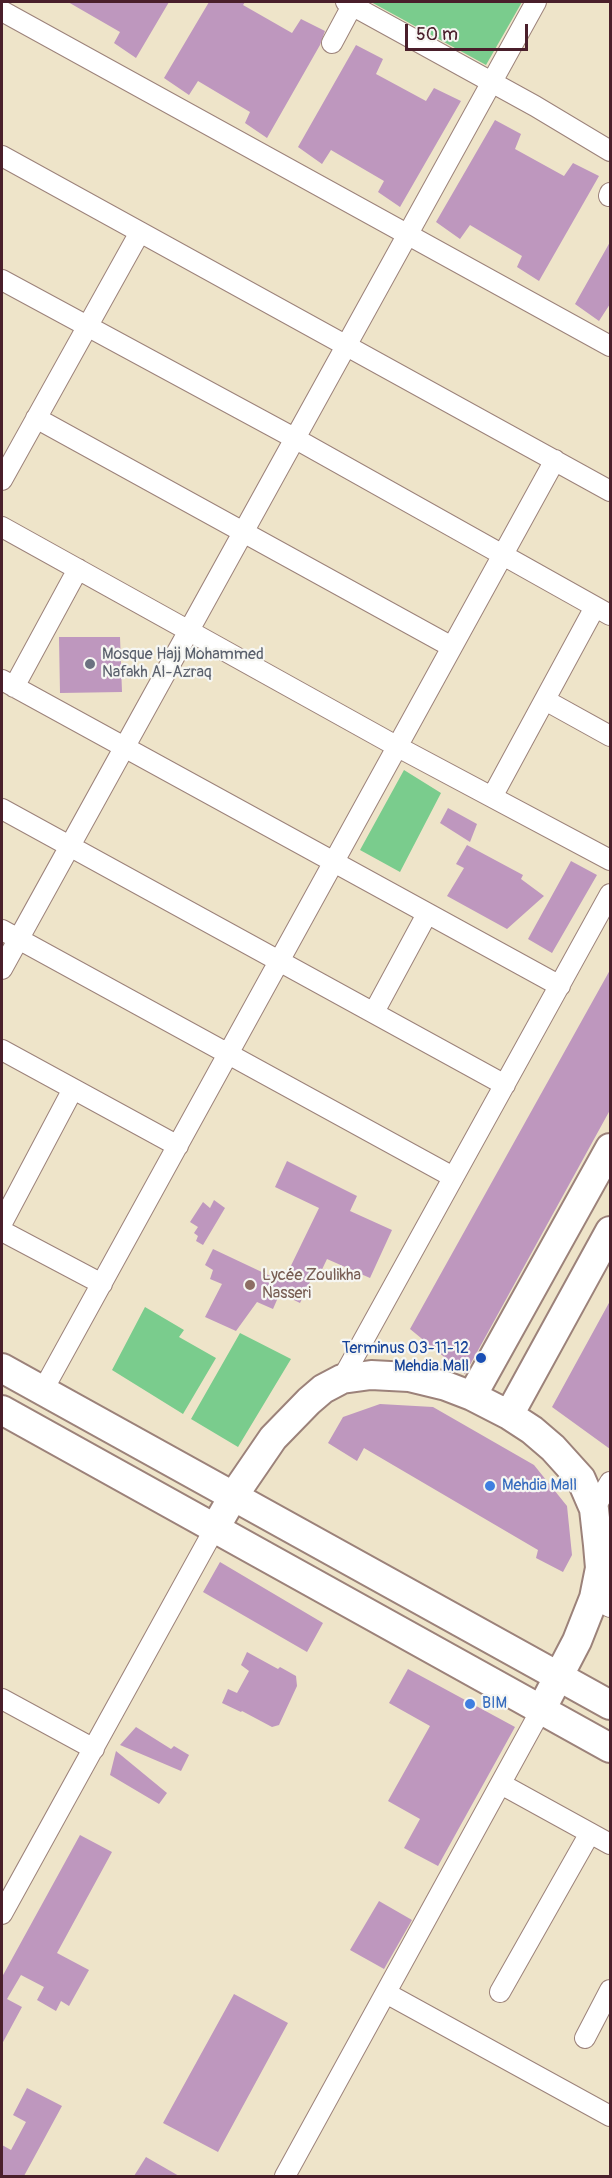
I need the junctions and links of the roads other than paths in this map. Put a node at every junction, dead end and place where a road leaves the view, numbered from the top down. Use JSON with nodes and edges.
{"nodes":[{"id":1,"x":536,"y":2,"type":"edge"},
{"id":2,"x":351,"y":3,"type":"edge"},
{"id":3,"x":2,"y":11,"type":"edge"},
{"id":4,"x":332,"y":43,"type":"dead end"},
{"id":5,"x":491,"y":81,"type":"junction"},
{"id":6,"x":610,"y":151,"type":"edge"},
{"id":7,"x":2,"y":156,"type":"edge"},
{"id":8,"x":140,"y":232,"type":"junction"},
{"id":9,"x":408,"y":235,"type":"junction"},
{"id":10,"x":2,"y":280,"type":"edge"},
{"id":11,"x":87,"y":325,"type":"junction"},
{"id":12,"x":347,"y":346,"type":"junction"},
{"id":13,"x":610,"y":346,"type":"edge"},
{"id":14,"x":36,"y":418,"type":"junction"},
{"id":15,"x":296,"y":439,"type":"junction"},
{"id":16,"x":555,"y":460,"type":"junction"},
{"id":17,"x":2,"y":480,"type":"edge"},
{"id":18,"x":610,"y":491,"type":"edge"},
{"id":19,"x":2,"y":527,"type":"edge"},
{"id":20,"x":244,"y":532,"type":"junction"},
{"id":21,"x":504,"y":555,"type":"junction"},
{"id":22,"x":78,"y":569,"type":"junction"},
{"id":23,"x":603,"y":611,"type":"edge"},
{"id":24,"x":190,"y":630,"type":"junction"},
{"id":25,"x":452,"y":647,"type":"junction"},
{"id":26,"x":8,"y":683,"type":"edge"},
{"id":27,"x":545,"y":700,"type":"junction"},
{"id":28,"x":610,"y":736,"type":"edge"},
{"id":29,"x":124,"y":747,"type":"junction"},
{"id":30,"x":398,"y":747,"type":"junction"},
{"id":31,"x":492,"y":797,"type":"junction"},
{"id":32,"x":2,"y":809,"type":"edge"},
{"id":33,"x":68,"y":846,"type":"junction"},
{"id":34,"x":610,"y":860,"type":"edge"},
{"id":35,"x":334,"y":864,"type":"junction"},
{"id":36,"x":608,"y":907,"type":"edge"},
{"id":37,"x":427,"y":914,"type":"junction"},
{"id":38,"x":10,"y":935,"type":"edge"},
{"id":39,"x":279,"y":961,"type":"junction"},
{"id":40,"x":2,"y":969,"type":"edge"},
{"id":41,"x":560,"y":986,"type":"junction"},
{"id":42,"x":374,"y":1012,"type":"junction"},
{"id":43,"x":2,"y":1050,"type":"edge"},
{"id":44,"x":228,"y":1053,"type":"junction"},
{"id":45,"x":505,"y":1085,"type":"junction"},
{"id":46,"x":73,"y":1089,"type":"junction"},
{"id":47,"x":178,"y":1146,"type":"junction"},
{"id":48,"x":610,"y":1148,"type":"edge"},
{"id":49,"x":453,"y":1177,"type":"junction"},
{"id":50,"x":2,"y":1222,"type":"edge"},
{"id":51,"x":2,"y":1231,"type":"edge"},
{"id":52,"x":610,"y":1231,"type":"edge"},
{"id":53,"x":102,"y":1284,"type":"junction"},
{"id":54,"x":2,"y":1368,"type":"edge"},
{"id":55,"x":342,"y":1379,"type":"junction"},
{"id":56,"x":42,"y":1390,"type":"junction"},
{"id":57,"x":472,"y":1396,"type":"junction"},
{"id":58,"x":2,"y":1410,"type":"edge"},
{"id":59,"x":509,"y":1415,"type":"junction"},
{"id":60,"x":610,"y":1482,"type":"edge"},
{"id":61,"x":234,"y":1495,"type":"junction"},
{"id":62,"x":594,"y":1509,"type":"junction"},
{"id":63,"x":215,"y":1528,"type":"junction"},
{"id":64,"x":602,"y":1602,"type":"edge"},
{"id":65,"x":558,"y":1676,"type":"junction"},
{"id":66,"x":2,"y":1699,"type":"edge"},
{"id":67,"x":610,"y":1705,"type":"edge"},
{"id":68,"x":541,"y":1710,"type":"junction"},
{"id":69,"x":610,"y":1748,"type":"edge"},
{"id":70,"x":94,"y":1749,"type":"junction"},
{"id":71,"x":501,"y":1784,"type":"junction"},
{"id":72,"x":590,"y":1833,"type":"junction"},
{"id":73,"x":610,"y":1844,"type":"edge"},
{"id":74,"x":2,"y":1914,"type":"edge"},
{"id":75,"x":610,"y":1990,"type":"edge"},
{"id":76,"x":500,"y":1992,"type":"dead end"},
{"id":77,"x":386,"y":1993,"type":"junction"},
{"id":78,"x":585,"y":2038,"type":"dead end"},
{"id":79,"x":610,"y":2116,"type":"edge"},
{"id":80,"x":285,"y":2176,"type":"edge"}],
"edges":[{"from":1,"to":5,"type":"street"},
{"from":2,"to":4,"type":"street"},
{"from":2,"to":5,"type":"street"},
{"from":3,"to":9,"type":"street"},
{"from":5,"to":6,"type":"street"},
{"from":5,"to":9,"type":"street"},
{"from":7,"to":8,"type":"street"},
{"from":8,"to":11,"type":"street"},
{"from":8,"to":12,"type":"street"},
{"from":9,"to":12,"type":"street"},
{"from":9,"to":13,"type":"street"},
{"from":10,"to":11,"type":"street"},
{"from":11,"to":14,"type":"street"},
{"from":11,"to":15,"type":"street"},
{"from":12,"to":15,"type":"street"},
{"from":12,"to":16,"type":"street"},
{"from":14,"to":17,"type":"street"},
{"from":14,"to":20,"type":"street"},
{"from":15,"to":20,"type":"street"},
{"from":15,"to":21,"type":"street"},
{"from":16,"to":18,"type":"street"},
{"from":16,"to":21,"type":"street"},
{"from":19,"to":22,"type":"street"},
{"from":20,"to":24,"type":"street"},
{"from":20,"to":25,"type":"street"},
{"from":21,"to":23,"type":"street"},
{"from":21,"to":25,"type":"street"},
{"from":22,"to":24,"type":"street"},
{"from":22,"to":26,"type":"street"},
{"from":23,"to":27,"type":"street"},
{"from":24,"to":29,"type":"street"},
{"from":24,"to":30,"type":"street"},
{"from":25,"to":30,"type":"street"},
{"from":26,"to":29,"type":"street"},
{"from":27,"to":28,"type":"street"},
{"from":27,"to":31,"type":"street"},
{"from":29,"to":33,"type":"street"},
{"from":29,"to":35,"type":"street"},
{"from":30,"to":31,"type":"street"},
{"from":30,"to":35,"type":"street"},
{"from":31,"to":34,"type":"street"},
{"from":32,"to":33,"type":"street"},
{"from":33,"to":38,"type":"street"},
{"from":33,"to":39,"type":"street"},
{"from":35,"to":37,"type":"street"},
{"from":35,"to":39,"type":"street"},
{"from":36,"to":41,"type":"street"},
{"from":37,"to":41,"type":"street"},
{"from":37,"to":42,"type":"street"},
{"from":38,"to":40,"type":"street"},
{"from":38,"to":44,"type":"street"},
{"from":39,"to":42,"type":"street"},
{"from":39,"to":44,"type":"street"},
{"from":41,"to":45,"type":"street"},
{"from":42,"to":45,"type":"street"},
{"from":43,"to":46,"type":"street"},
{"from":44,"to":47,"type":"street"},
{"from":44,"to":49,"type":"street"},
{"from":45,"to":49,"type":"street"},
{"from":46,"to":47,"type":"street"},
{"from":46,"to":50,"type":"street"},
{"from":47,"to":53,"type":"street"},
{"from":48,"to":57,"type":"street"},
{"from":49,"to":55,"type":"street"},
{"from":51,"to":53,"type":"street"},
{"from":52,"to":59,"type":"street"},
{"from":53,"to":56,"type":"street"},
{"from":54,"to":56,"type":"street"},
{"from":55,"to":57,"type":"street"},
{"from":55,"to":61,"type":"street"},
{"from":56,"to":61,"type":"street"},
{"from":57,"to":59,"type":"street"},
{"from":58,"to":63,"type":"street"},
{"from":59,"to":62,"type":"street"},
{"from":60,"to":62,"type":"street"},
{"from":61,"to":63,"type":"street"},
{"from":61,"to":65,"type":"street"},
{"from":62,"to":64,"type":"street"},
{"from":63,"to":68,"type":"street"},
{"from":63,"to":70,"type":"street"},
{"from":64,"to":65,"type":"street"},
{"from":65,"to":67,"type":"street"},
{"from":65,"to":68,"type":"street"},
{"from":66,"to":70,"type":"street"},
{"from":68,"to":69,"type":"street"},
{"from":68,"to":71,"type":"street"},
{"from":70,"to":74,"type":"street"},
{"from":71,"to":72,"type":"street"},
{"from":71,"to":77,"type":"street"},
{"from":72,"to":73,"type":"street"},
{"from":72,"to":76,"type":"street"},
{"from":75,"to":78,"type":"street"},
{"from":77,"to":79,"type":"street"},
{"from":77,"to":80,"type":"street"}]}
